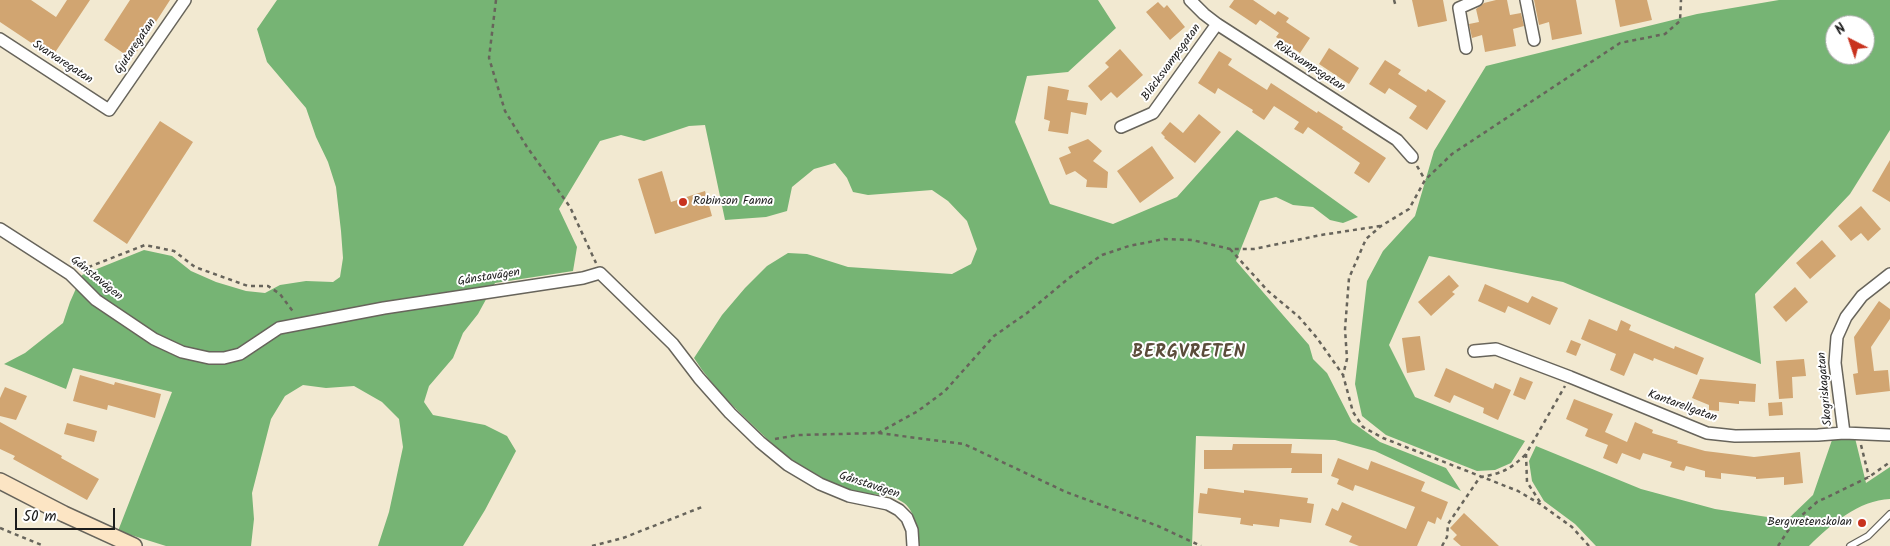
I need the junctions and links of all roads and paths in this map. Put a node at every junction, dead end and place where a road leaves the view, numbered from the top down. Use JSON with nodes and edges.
{"nodes":[{"id":1,"x":185,"y":0,"type":"edge"},
{"id":2,"x":496,"y":0,"type":"edge"},
{"id":3,"x":1190,"y":0,"type":"edge"},
{"id":4,"x":1394,"y":0,"type":"edge"},
{"id":5,"x":1526,"y":0,"type":"edge"},
{"id":6,"x":1681,"y":0,"type":"edge"},
{"id":7,"x":1473,"y":1,"type":"edge"},
{"id":8,"x":1396,"y":7,"type":"dead end"},
{"id":9,"x":1217,"y":24,"type":"junction"},
{"id":10,"x":0,"y":39,"type":"edge"},
{"id":11,"x":1534,"y":40,"type":"dead end"},
{"id":12,"x":1466,"y":48,"type":"dead end"},
{"id":13,"x":109,"y":110,"type":"joint"},
{"id":14,"x":1121,"y":127,"type":"dead end"},
{"id":15,"x":1412,"y":157,"type":"dead end"},
{"id":16,"x":1381,"y":226,"type":"junction"},
{"id":17,"x":0,"y":229,"type":"edge"},
{"id":18,"x":1230,"y":249,"type":"junction"},
{"id":19,"x":600,"y":273,"type":"junction"},
{"id":20,"x":70,"y":274,"type":"junction"},
{"id":21,"x":1890,"y":274,"type":"edge"},
{"id":22,"x":303,"y":324,"type":"junction"},
{"id":23,"x":1474,"y":351,"type":"dead end"},
{"id":24,"x":1343,"y":375,"type":"junction"},
{"id":25,"x":1570,"y":377,"type":"junction"},
{"id":26,"x":878,"y":433,"type":"junction"},
{"id":27,"x":1844,"y":433,"type":"junction"},
{"id":28,"x":1858,"y":433,"type":"junction"},
{"id":29,"x":1890,"y":434,"type":"edge"},
{"id":30,"x":760,"y":442,"type":"junction"},
{"id":31,"x":1526,"y":454,"type":"junction"},
{"id":32,"x":1890,"y":462,"type":"edge"},
{"id":33,"x":1480,"y":477,"type":"junction"},
{"id":34,"x":1869,"y":477,"type":"junction"},
{"id":35,"x":0,"y":480,"type":"edge"},
{"id":36,"x":1540,"y":504,"type":"junction"},
{"id":37,"x":702,"y":507,"type":"dead end"},
{"id":38,"x":1890,"y":514,"type":"edge"},
{"id":39,"x":0,"y":528,"type":"edge"},
{"id":40,"x":44,"y":546,"type":"edge"},
{"id":41,"x":134,"y":546,"type":"edge"},
{"id":42,"x":592,"y":546,"type":"edge"},
{"id":43,"x":913,"y":546,"type":"edge"},
{"id":44,"x":1201,"y":546,"type":"edge"},
{"id":45,"x":1442,"y":546,"type":"edge"},
{"id":46,"x":1589,"y":546,"type":"edge"},
{"id":47,"x":1778,"y":546,"type":"edge"},
{"id":48,"x":1850,"y":546,"type":"edge"}],
"edges":[{"from":1,"to":13,"type":"street","name":"Gjutaregatan"},
{"from":2,"to":19,"type":"path"},
{"from":3,"to":9,"type":"street","name":"Röksvampsgatan"},
{"from":4,"to":8,"type":"path"},
{"from":5,"to":11,"type":"street"},
{"from":6,"to":16,"type":"path"},
{"from":7,"to":12,"type":"street"},
{"from":9,"to":14,"type":"street","name":"Bläcksvampsgatan"},
{"from":9,"to":15,"type":"street","name":"Röksvampsgatan"},
{"from":10,"to":13,"type":"street","name":"Svarvaregatan"},
{"from":16,"to":18,"type":"path"},
{"from":16,"to":24,"type":"path"},
{"from":17,"to":20,"type":"street","name":"Gånstavägen"},
{"from":18,"to":24,"type":"path"},
{"from":18,"to":26,"type":"path"},
{"from":19,"to":22,"type":"street","name":"Gånstavägen"},
{"from":19,"to":30,"type":"street","name":"Gånstavägen"},
{"from":20,"to":22,"type":"path"},
{"from":20,"to":22,"type":"street","name":"Gånstavägen"},
{"from":21,"to":27,"type":"street","name":"Skogriskagatan"},
{"from":23,"to":25,"type":"street","name":"Kantarellgatan"},
{"from":24,"to":33,"type":"path"},
{"from":25,"to":27,"type":"street","name":"Kantarellgatan"},
{"from":25,"to":31,"type":"path"},
{"from":26,"to":30,"type":"path"},
{"from":26,"to":44,"type":"path"},
{"from":27,"to":28,"type":"street","name":"Kantarellgatan"},
{"from":28,"to":29,"type":"street","name":"Kantarellgatan"},
{"from":28,"to":34,"type":"path"},
{"from":30,"to":43,"type":"street","name":"Gånstavägen"},
{"from":31,"to":33,"type":"path"},
{"from":31,"to":36,"type":"path"},
{"from":32,"to":34,"type":"path"},
{"from":33,"to":36,"type":"path"},
{"from":33,"to":45,"type":"path"},
{"from":34,"to":47,"type":"path"},
{"from":35,"to":41,"type":"street"},
{"from":36,"to":46,"type":"path"},
{"from":37,"to":42,"type":"path"},
{"from":38,"to":48,"type":"lane"},
{"from":39,"to":40,"type":"path"}]}
